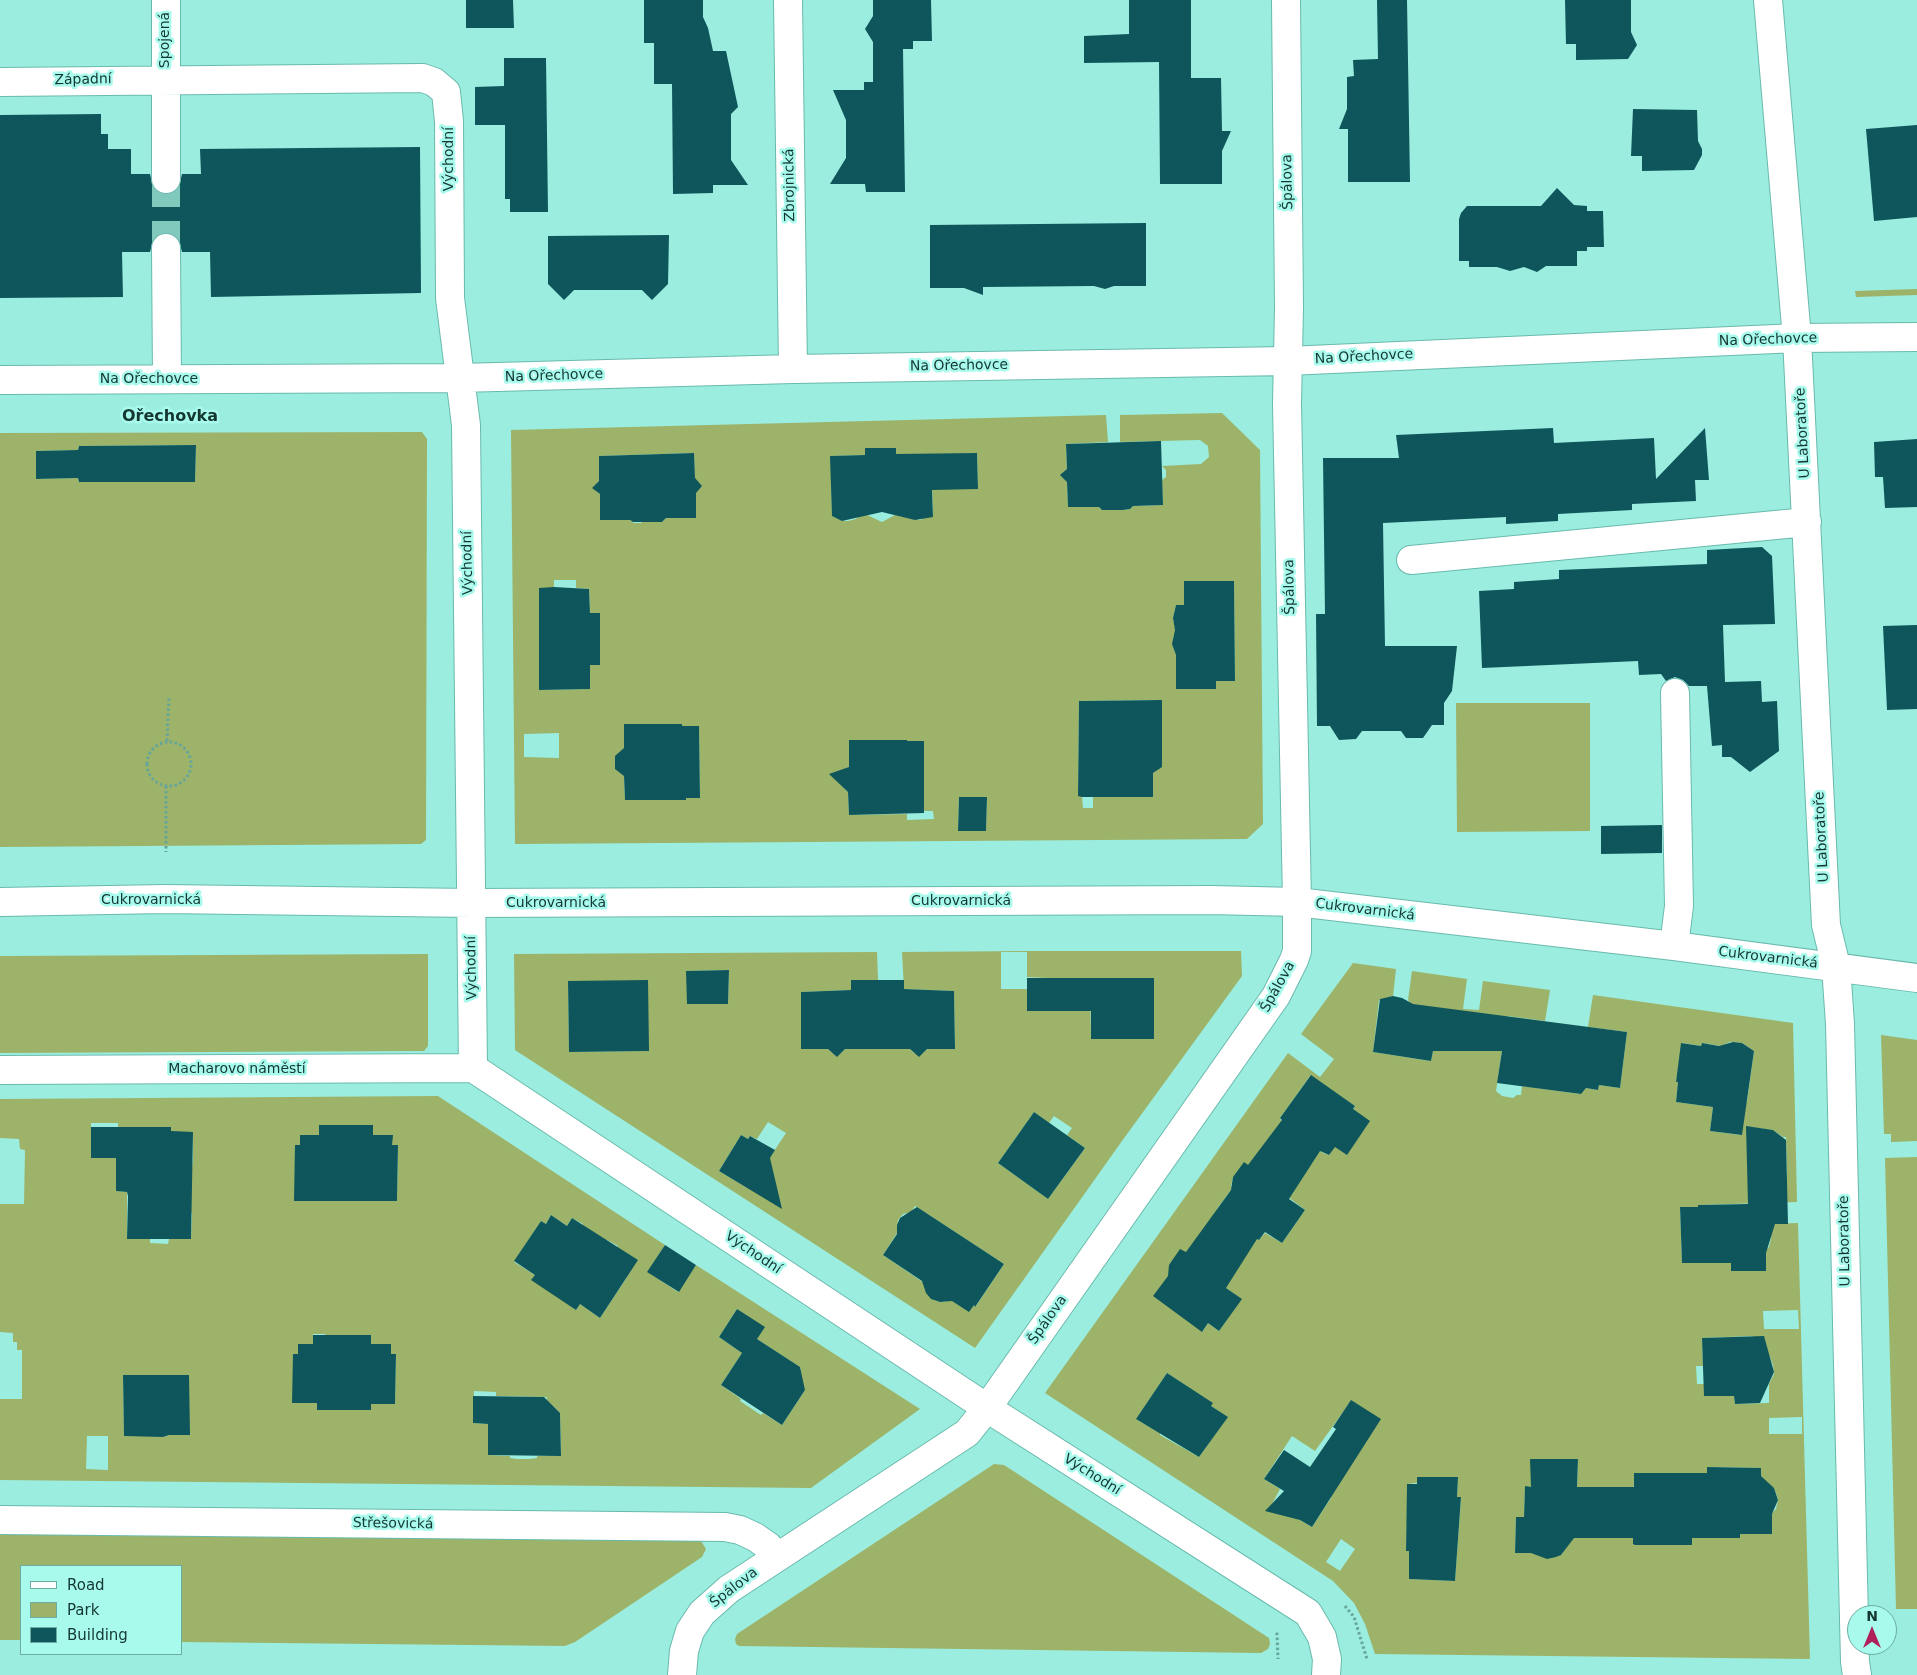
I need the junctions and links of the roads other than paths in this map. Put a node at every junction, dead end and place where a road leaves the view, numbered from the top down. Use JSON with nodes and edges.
{"nodes":[{"id":1,"x":166,"y":0,"type":"edge"},
{"id":2,"x":788,"y":0,"type":"edge"},
{"id":3,"x":1286,"y":0,"type":"edge"},
{"id":4,"x":1768,"y":0,"type":"edge"},
{"id":5,"x":165,"y":81,"type":"junction"},
{"id":6,"x":0,"y":82,"type":"edge"},
{"id":7,"x":166,"y":179,"type":"tunnel mouth"},
{"id":8,"x":166,"y":248,"type":"tunnel mouth"},
{"id":9,"x":1917,"y":337,"type":"edge"},
{"id":10,"x":1797,"y":338,"type":"junction"},
{"id":11,"x":1288,"y":361,"type":"junction"},
{"id":12,"x":792,"y":369,"type":"junction"},
{"id":13,"x":460,"y":378,"type":"junction"},
{"id":14,"x":168,"y":379,"type":"junction"},
{"id":15,"x":0,"y":380,"type":"edge"},
{"id":16,"x":1807,"y":522,"type":"junction"},
{"id":17,"x":1411,"y":560,"type":"dead end"},
{"id":18,"x":1675,"y":693,"type":"dead end"},
{"id":19,"x":0,"y":902,"type":"edge"},
{"id":20,"x":1297,"y":902,"type":"junction"},
{"id":21,"x":472,"y":903,"type":"junction"},
{"id":22,"x":1674,"y":946,"type":"junction"},
{"id":23,"x":1836,"y":966,"type":"junction"},
{"id":24,"x":1917,"y":978,"type":"edge"},
{"id":25,"x":474,"y":1068,"type":"junction"},
{"id":26,"x":0,"y":1070,"type":"edge"},
{"id":27,"x":987,"y":1408,"type":"junction"},
{"id":28,"x":0,"y":1520,"type":"edge"},
{"id":29,"x":777,"y":1556,"type":"junction"},
{"id":30,"x":682,"y":1675,"type":"edge"},
{"id":31,"x":1326,"y":1675,"type":"edge"},
{"id":32,"x":1856,"y":1675,"type":"edge"}],
"edges":[{"from":1,"to":5,"type":"street","name":"Spojená"},
{"from":2,"to":12,"type":"street","name":"Zbrojnická"},
{"from":3,"to":11,"type":"street","name":"Špálova"},
{"from":4,"to":10,"type":"street","name":"U Laboratoře"},
{"from":5,"to":6,"type":"street","name":"Západní"},
{"from":5,"to":7,"type":"street","name":"Spojená"},
{"from":5,"to":13,"type":"street","name":"Východní"},
{"from":8,"to":14,"type":"street"},
{"from":9,"to":10,"type":"street","name":"Na Ořechovce"},
{"from":10,"to":11,"type":"street","name":"Na Ořechovce"},
{"from":10,"to":16,"type":"street","name":"U Laboratoře"},
{"from":11,"to":12,"type":"street","name":"Na Ořechovce"},
{"from":11,"to":20,"type":"street","name":"Špálova"},
{"from":12,"to":13,"type":"street","name":"Na Ořechovce"},
{"from":13,"to":14,"type":"street","name":"Na Ořechovce"},
{"from":13,"to":21,"type":"street","name":"Východní"},
{"from":14,"to":15,"type":"street","name":"Na Ořechovce"},
{"from":16,"to":17,"type":"street"},
{"from":16,"to":23,"type":"street","name":"U Laboratoře"},
{"from":18,"to":22,"type":"street"},
{"from":19,"to":21,"type":"street","name":"Cukrovarnická"},
{"from":20,"to":21,"type":"street","name":"Cukrovarnická"},
{"from":20,"to":22,"type":"street","name":"Cukrovarnická"},
{"from":20,"to":27,"type":"street","name":"Špálova"},
{"from":21,"to":25,"type":"street","name":"Východní"},
{"from":22,"to":23,"type":"street","name":"Cukrovarnická"},
{"from":23,"to":24,"type":"street","name":"Cukrovarnická"},
{"from":23,"to":32,"type":"street","name":"U Laboratoře"},
{"from":25,"to":26,"type":"street","name":"Macharovo náměstí"},
{"from":25,"to":27,"type":"street","name":"Východní"},
{"from":27,"to":29,"type":"street","name":"Špálova"},
{"from":27,"to":31,"type":"street","name":"Východní"},
{"from":28,"to":29,"type":"street","name":"Střešovická"},
{"from":29,"to":30,"type":"street","name":"Špálova"}]}
